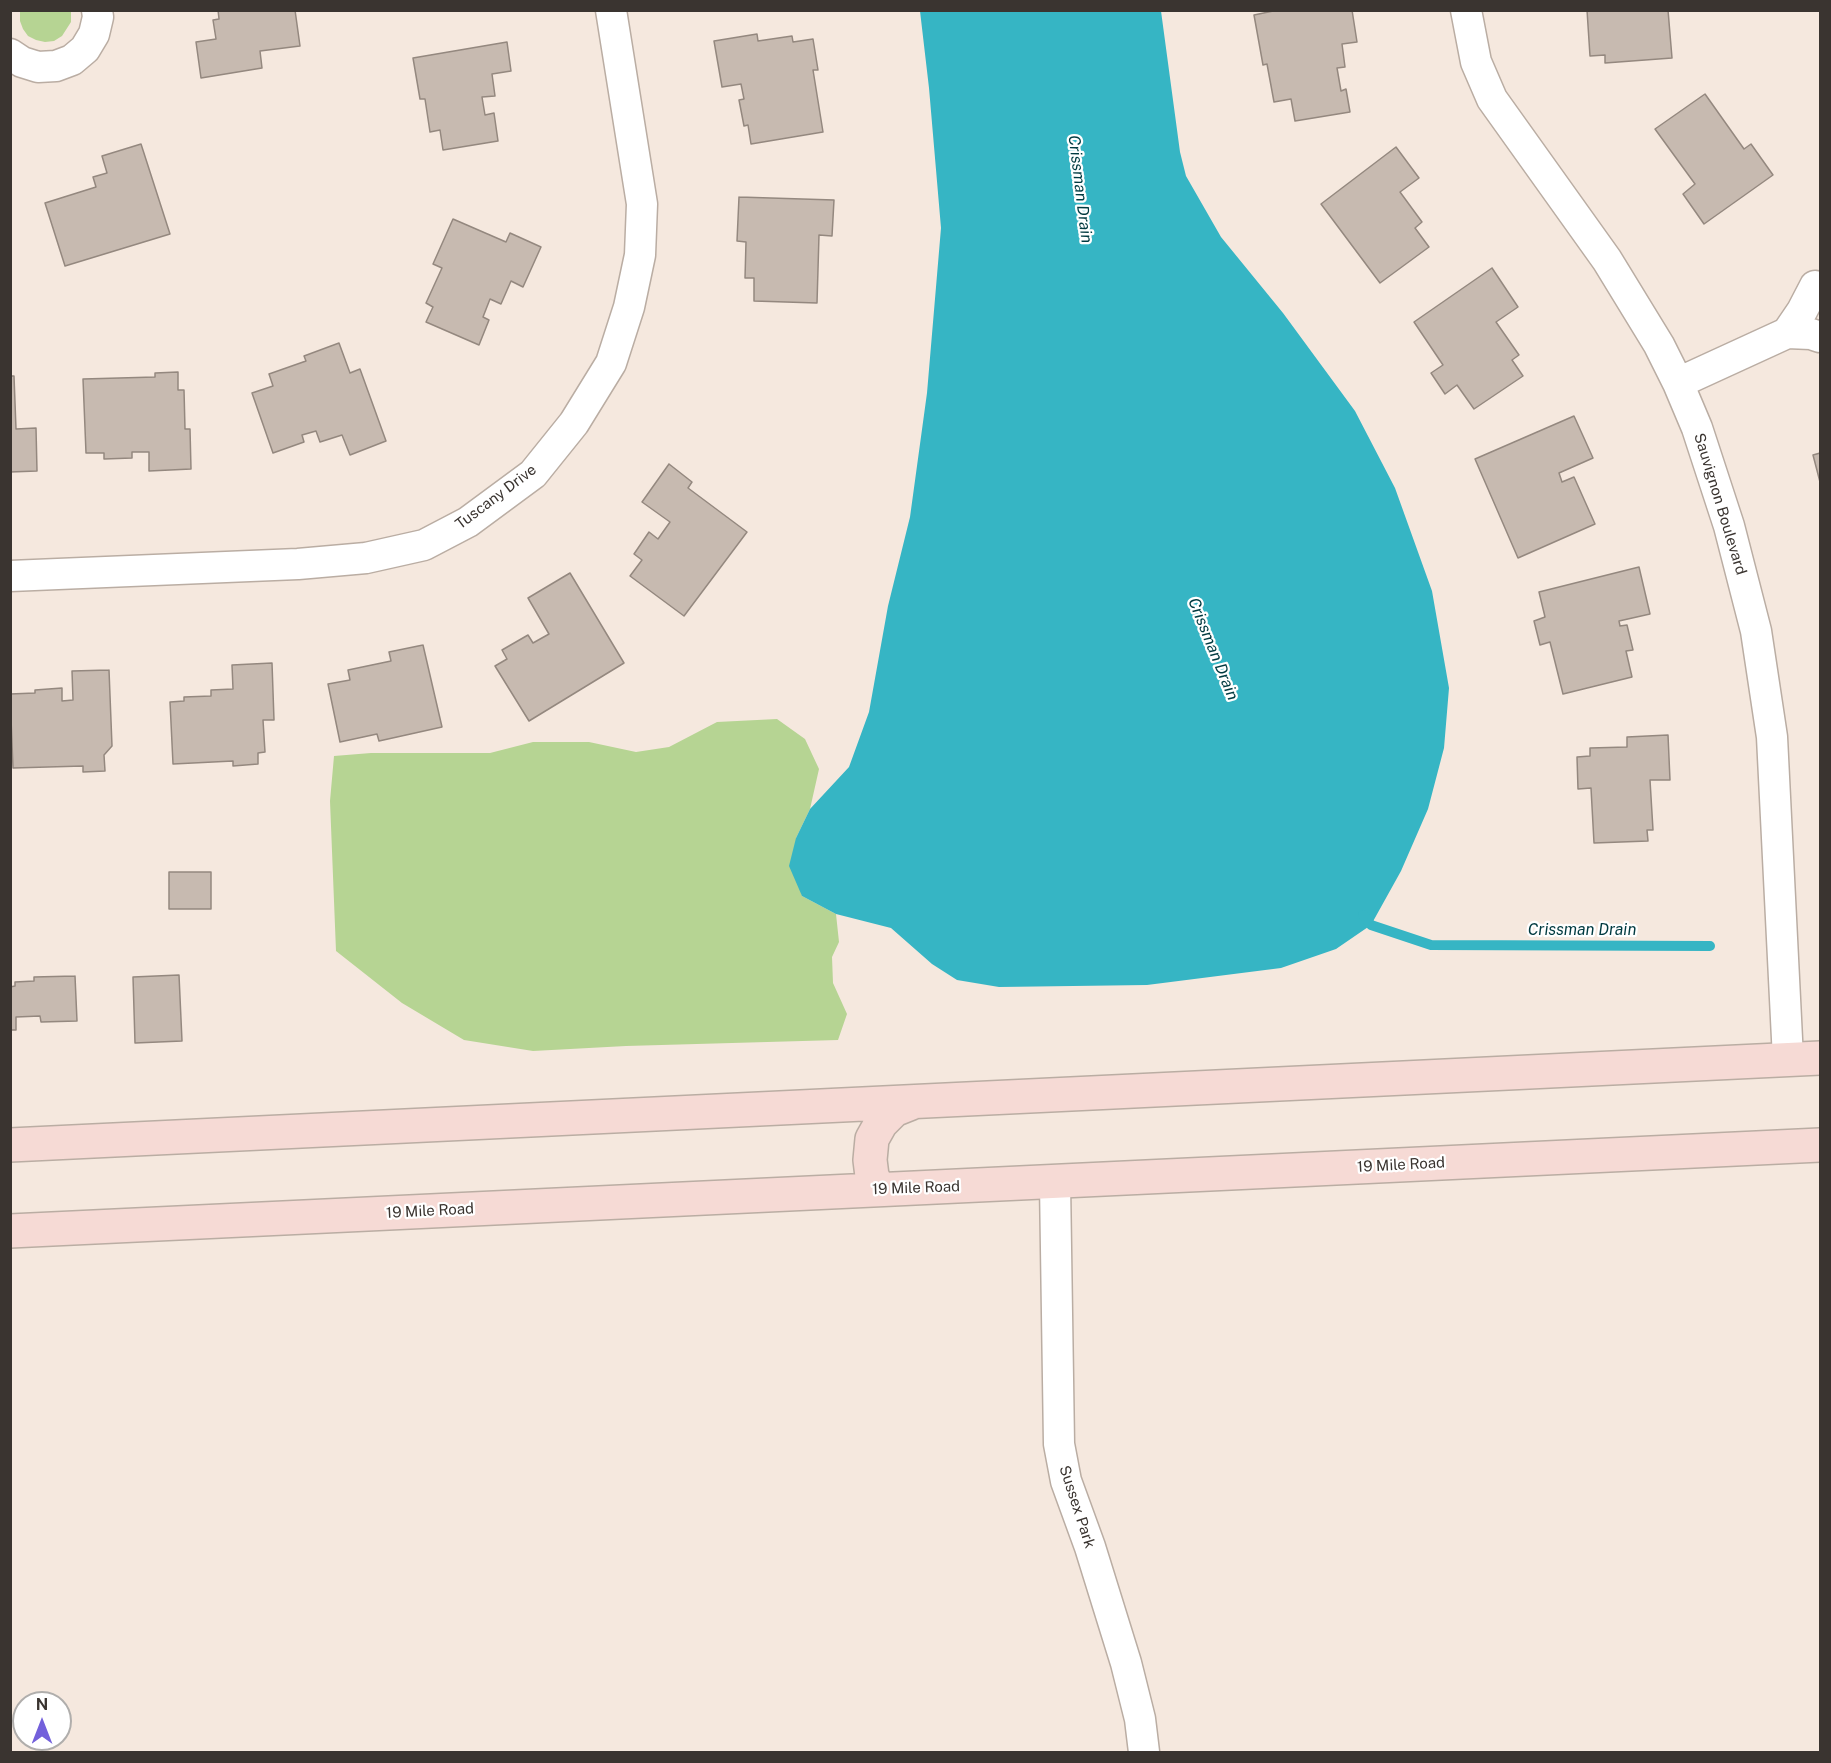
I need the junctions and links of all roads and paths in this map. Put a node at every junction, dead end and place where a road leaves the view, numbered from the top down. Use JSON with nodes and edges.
{"nodes":[{"id":1,"x":97,"y":10,"type":"edge"},
{"id":2,"x":611,"y":10,"type":"edge"},
{"id":3,"x":1466,"y":10,"type":"edge"},
{"id":4,"x":10,"y":54,"type":"edge"},
{"id":5,"x":1818,"y":280,"type":"edge"},
{"id":6,"x":1821,"y":324,"type":"edge"},
{"id":7,"x":1787,"y":333,"type":"junction"},
{"id":8,"x":1821,"y":337,"type":"edge"},
{"id":9,"x":1678,"y":383,"type":"junction"},
{"id":10,"x":10,"y":576,"type":"edge"},
{"id":11,"x":1821,"y":1058,"type":"edge"},
{"id":12,"x":1788,"y":1059,"type":"junction"},
{"id":13,"x":914,"y":1102,"type":"junction"},
{"id":14,"x":1812,"y":1140,"type":"edge"},
{"id":15,"x":10,"y":1145,"type":"edge"},
{"id":16,"x":1055,"y":1183,"type":"junction"},
{"id":17,"x":879,"y":1190,"type":"junction"},
{"id":18,"x":10,"y":1232,"type":"edge"},
{"id":19,"x":1144,"y":1752,"type":"edge"}],
"edges":[{"from":1,"to":4,"type":"street"},
{"from":2,"to":10,"type":"street","name":"Tuscany Drive"},
{"from":3,"to":9,"type":"street","name":"Sauvignon Boulevard"},
{"from":5,"to":6,"type":"street"},
{"from":5,"to":7,"type":"street"},
{"from":7,"to":8,"type":"street"},
{"from":7,"to":9,"type":"street"},
{"from":9,"to":12,"type":"street","name":"Sauvignon Boulevard"},
{"from":11,"to":12,"type":"main road"},
{"from":12,"to":13,"type":"main road"},
{"from":13,"to":15,"type":"main road"},
{"from":13,"to":17,"type":"main road"},
{"from":14,"to":16,"type":"main road","name":"19 Mile Road"},
{"from":16,"to":17,"type":"main road","name":"19 Mile Road"},
{"from":16,"to":19,"type":"street","name":"Sussex Park"},
{"from":17,"to":18,"type":"main road","name":"19 Mile Road"}]}
